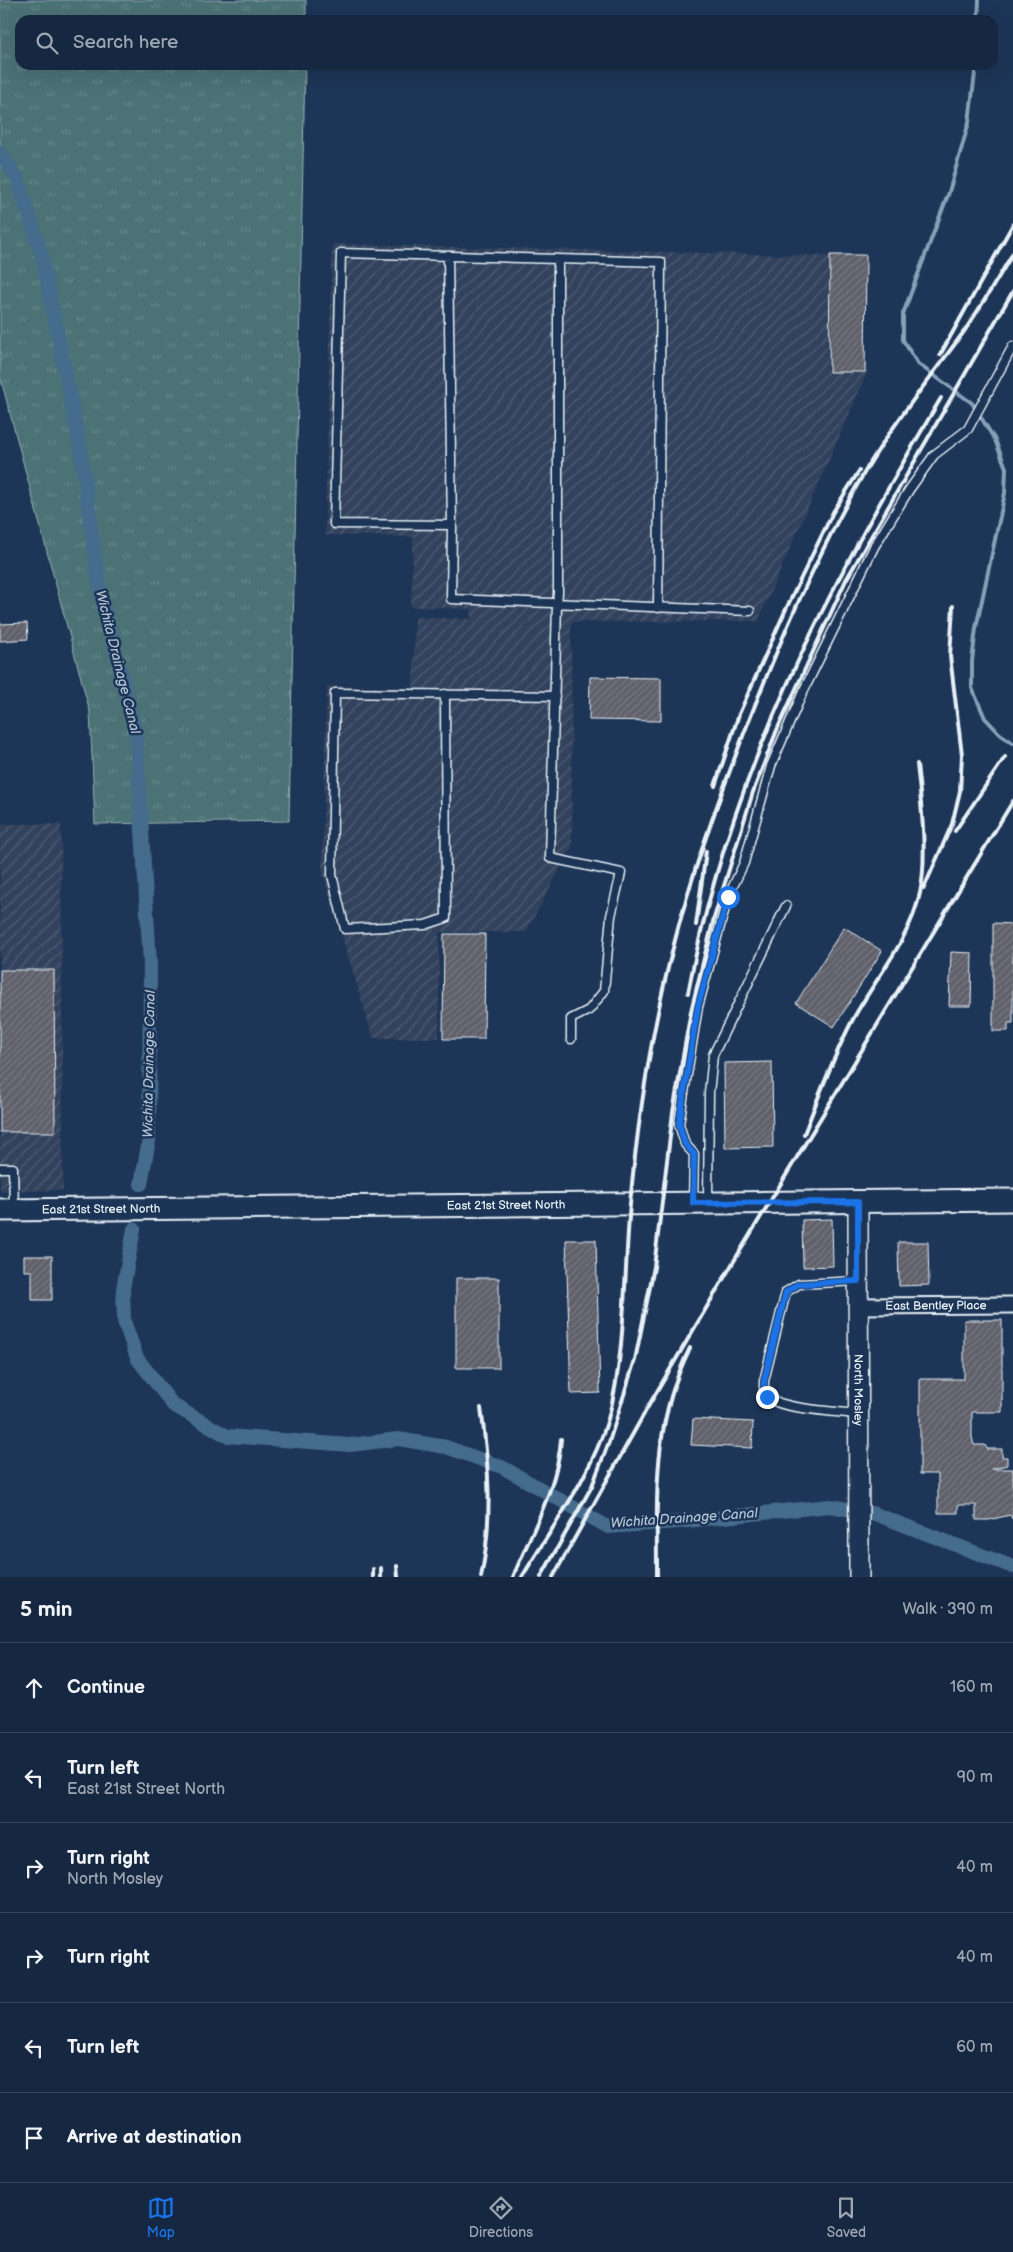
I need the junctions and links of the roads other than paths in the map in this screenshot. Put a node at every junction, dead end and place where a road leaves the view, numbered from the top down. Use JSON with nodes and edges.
{"nodes":[{"id":1,"x":448,"y":256,"type":"junction"},
{"id":2,"x":558,"y":258,"type":"junction"},
{"id":3,"x":1013,"y":346,"type":"edge"},
{"id":4,"x":452,"y":525,"type":"junction"},
{"id":5,"x":557,"y":604,"type":"junction"},
{"id":6,"x":658,"y":608,"type":"junction"},
{"id":7,"x":750,"y":611,"type":"dead end"},
{"id":8,"x":445,"y":694,"type":"junction"},
{"id":9,"x":555,"y":696,"type":"junction"},
{"id":10,"x":786,"y":906,"type":"dead end"},
{"id":11,"x":572,"y":1039,"type":"dead end"},
{"id":12,"x":0,"y":1168,"type":"edge"},
{"id":13,"x":1013,"y":1200,"type":"edge"},
{"id":14,"x":858,"y":1202,"type":"junction"},
{"id":15,"x":700,"y":1203,"type":"junction"},
{"id":16,"x":7,"y":1210,"type":"edge"},
{"id":17,"x":858,"y":1281,"type":"junction"},
{"id":18,"x":1013,"y":1305,"type":"edge"},
{"id":19,"x":858,"y":1306,"type":"junction"},
{"id":20,"x":859,"y":1414,"type":"junction"},
{"id":21,"x":859,"y":1577,"type":"edge"}],
"edges":[{"from":1,"to":2,"type":"lane"},
{"from":1,"to":4,"type":"lane"},
{"from":1,"to":4,"type":"lane"},
{"from":2,"to":5,"type":"lane"},
{"from":2,"to":6,"type":"lane"},
{"from":3,"to":15,"type":"lane"},
{"from":4,"to":5,"type":"lane"},
{"from":5,"to":6,"type":"lane"},
{"from":5,"to":9,"type":"lane"},
{"from":6,"to":7,"type":"lane"},
{"from":8,"to":8,"type":"lane"},
{"from":8,"to":9,"type":"lane"},
{"from":9,"to":11,"type":"lane"},
{"from":10,"to":15,"type":"lane"},
{"from":12,"to":16,"type":"lane"},
{"from":13,"to":14,"type":"main road","name":"East 21st Street North"},
{"from":14,"to":15,"type":"main road","name":"East 21st Street North"},
{"from":14,"to":17,"type":"street","name":"North Mosley"},
{"from":15,"to":16,"type":"main road","name":"East 21st Street North"},
{"from":17,"to":19,"type":"street","name":"North Mosley"},
{"from":17,"to":20,"type":"lane"},
{"from":18,"to":19,"type":"street","name":"East Bentley Place"},
{"from":19,"to":20,"type":"street","name":"North Mosley"},
{"from":20,"to":21,"type":"street","name":"North Mosley"}]}
